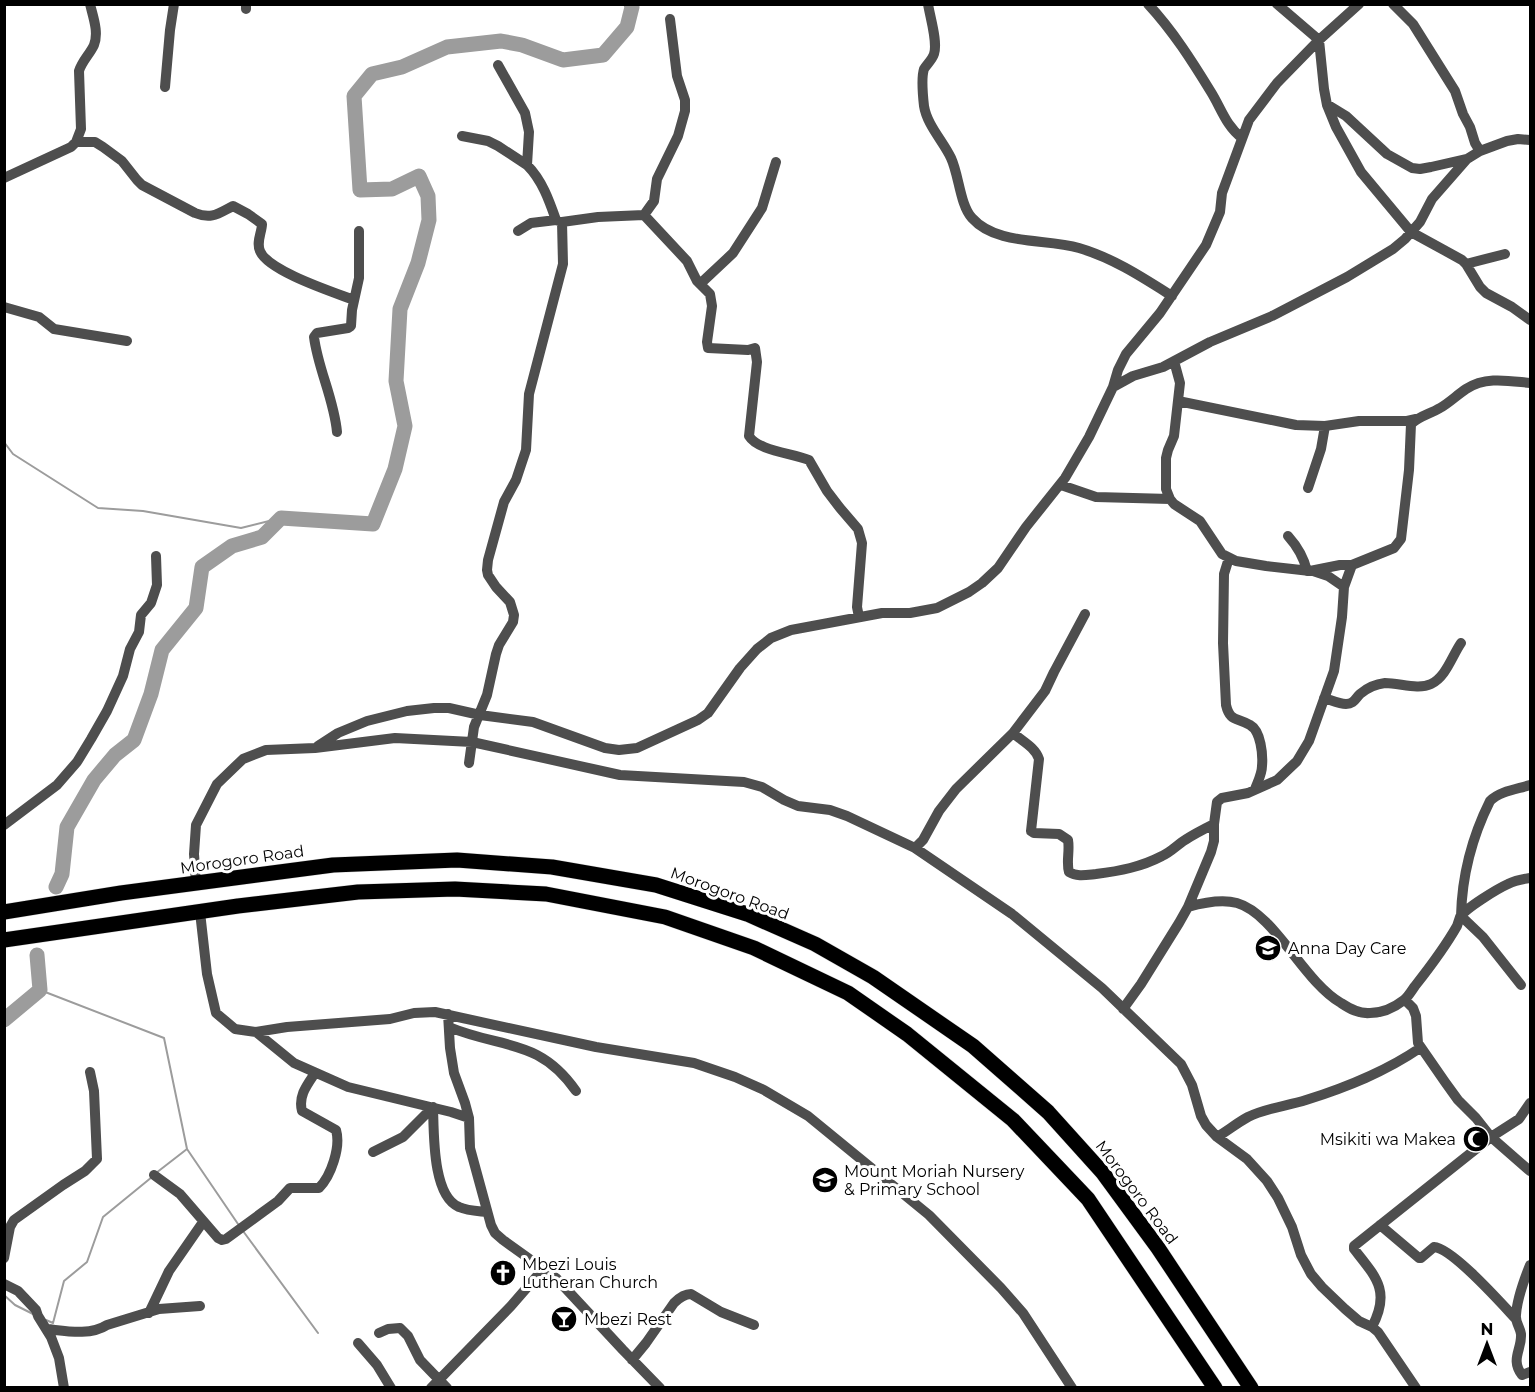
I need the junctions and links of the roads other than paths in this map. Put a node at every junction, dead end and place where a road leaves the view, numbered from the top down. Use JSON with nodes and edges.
{"nodes":[{"id":1,"x":90,"y":4,"type":"edge"},
{"id":2,"x":174,"y":4,"type":"edge"},
{"id":3,"x":928,"y":4,"type":"edge"},
{"id":4,"x":1148,"y":4,"type":"edge"},
{"id":5,"x":1277,"y":4,"type":"edge"},
{"id":6,"x":1359,"y":4,"type":"edge"},
{"id":7,"x":1393,"y":4,"type":"edge"},
{"id":8,"x":670,"y":19,"type":"dead end"},
{"id":9,"x":1319,"y":40,"type":"junction"},
{"id":10,"x":498,"y":65,"type":"dead end"},
{"id":11,"x":165,"y":87,"type":"dead end"},
{"id":12,"x":1327,"y":105,"type":"junction"},
{"id":13,"x":462,"y":136,"type":"dead end"},
{"id":14,"x":1242,"y":138,"type":"junction"},
{"id":15,"x":1530,"y":140,"type":"edge"},
{"id":16,"x":76,"y":142,"type":"junction"},
{"id":17,"x":1480,"y":150,"type":"junction"},
{"id":18,"x":1467,"y":159,"type":"junction"},
{"id":19,"x":776,"y":162,"type":"dead end"},
{"id":20,"x":527,"y":165,"type":"junction"},
{"id":21,"x":4,"y":178,"type":"edge"},
{"id":22,"x":644,"y":215,"type":"junction"},
{"id":23,"x":559,"y":221,"type":"junction"},
{"id":24,"x":359,"y":231,"type":"dead end"},
{"id":25,"x":518,"y":231,"type":"dead end"},
{"id":26,"x":1411,"y":232,"type":"junction"},
{"id":27,"x":1505,"y":254,"type":"dead end"},
{"id":28,"x":1466,"y":264,"type":"junction"},
{"id":29,"x":700,"y":284,"type":"junction"},
{"id":30,"x":1172,"y":296,"type":"junction"},
{"id":31,"x":354,"y":300,"type":"junction"},
{"id":32,"x":4,"y":307,"type":"edge"},
{"id":33,"x":1530,"y":320,"type":"edge"},
{"id":34,"x":127,"y":341,"type":"dead end"},
{"id":35,"x":1174,"y":361,"type":"junction"},
{"id":36,"x":1530,"y":383,"type":"edge"},
{"id":37,"x":1113,"y":387,"type":"junction"},
{"id":38,"x":1178,"y":401,"type":"junction"},
{"id":39,"x":1416,"y":419,"type":"junction"},
{"id":40,"x":1325,"y":426,"type":"junction"},
{"id":41,"x":337,"y":432,"type":"dead end"},
{"id":42,"x":1060,"y":485,"type":"junction"},
{"id":43,"x":1308,"y":488,"type":"dead end"},
{"id":44,"x":1170,"y":499,"type":"junction"},
{"id":45,"x":1288,"y":536,"type":"dead end"},
{"id":46,"x":156,"y":556,"type":"dead end"},
{"id":47,"x":1229,"y":558,"type":"junction"},
{"id":48,"x":1352,"y":565,"type":"junction"},
{"id":49,"x":1308,"y":571,"type":"junction"},
{"id":50,"x":1344,"y":587,"type":"junction"},
{"id":51,"x":1085,"y":614,"type":"dead end"},
{"id":52,"x":859,"y":617,"type":"junction"},
{"id":53,"x":1461,"y":644,"type":"dead end"},
{"id":54,"x":1324,"y":698,"type":"junction"},
{"id":55,"x":480,"y":715,"type":"junction"},
{"id":56,"x":1012,"y":734,"type":"junction"},
{"id":57,"x":472,"y":742,"type":"junction"},
{"id":58,"x":315,"y":748,"type":"junction"},
{"id":59,"x":469,"y":763,"type":"dead end"},
{"id":60,"x":1530,"y":785,"type":"edge"},
{"id":61,"x":1255,"y":789,"type":"junction"},
{"id":62,"x":1214,"y":824,"type":"junction"},
{"id":63,"x":4,"y":825,"type":"edge"},
{"id":64,"x":915,"y":848,"type":"junction"},
{"id":65,"x":1530,"y":878,"type":"edge"},
{"id":66,"x":196,"y":883,"type":"junction"},
{"id":67,"x":1188,"y":908,"type":"junction"},
{"id":68,"x":4,"y":912,"type":"edge"},
{"id":69,"x":200,"y":912,"type":"junction"},
{"id":70,"x":1461,"y":916,"type":"junction"},
{"id":71,"x":4,"y":940,"type":"edge"},
{"id":72,"x":1521,"y":985,"type":"dead end"},
{"id":73,"x":1405,"y":999,"type":"junction"},
{"id":74,"x":1123,"y":1009,"type":"junction"},
{"id":75,"x":448,"y":1014,"type":"junction"},
{"id":76,"x":449,"y":1028,"type":"junction"},
{"id":77,"x":256,"y":1032,"type":"junction"},
{"id":78,"x":1420,"y":1048,"type":"junction"},
{"id":79,"x":90,"y":1072,"type":"dead end"},
{"id":80,"x":315,"y":1073,"type":"junction"},
{"id":81,"x":576,"y":1091,"type":"dead end"},
{"id":82,"x":1530,"y":1103,"type":"edge"},
{"id":83,"x":433,"y":1107,"type":"junction"},
{"id":84,"x":469,"y":1118,"type":"junction"},
{"id":85,"x":1217,"y":1137,"type":"junction"},
{"id":86,"x":1491,"y":1137,"type":"junction"},
{"id":87,"x":373,"y":1152,"type":"dead end"},
{"id":88,"x":1530,"y":1171,"type":"edge"},
{"id":89,"x":154,"y":1175,"type":"dead end"},
{"id":90,"x":487,"y":1212,"type":"junction"},
{"id":91,"x":203,"y":1222,"type":"junction"},
{"id":92,"x":1380,"y":1226,"type":"junction"},
{"id":93,"x":4,"y":1258,"type":"edge"},
{"id":94,"x":1530,"y":1265,"type":"edge"},
{"id":95,"x":544,"y":1268,"type":"junction"},
{"id":96,"x":4,"y":1284,"type":"edge"},
{"id":97,"x":200,"y":1306,"type":"dead end"},
{"id":98,"x":148,"y":1313,"type":"junction"},
{"id":99,"x":1515,"y":1318,"type":"junction"},
{"id":100,"x":754,"y":1326,"type":"dead end"},
{"id":101,"x":1372,"y":1327,"type":"junction"},
{"id":102,"x":47,"y":1329,"type":"junction"},
{"id":103,"x":379,"y":1333,"type":"dead end"},
{"id":104,"x":358,"y":1343,"type":"dead end"},
{"id":105,"x":633,"y":1360,"type":"junction"},
{"id":106,"x":1530,"y":1372,"type":"edge"},
{"id":107,"x":439,"y":1385,"type":"edge"},
{"id":108,"x":64,"y":1388,"type":"edge"},
{"id":109,"x":391,"y":1388,"type":"edge"},
{"id":110,"x":660,"y":1388,"type":"edge"},
{"id":111,"x":1072,"y":1388,"type":"edge"},
{"id":112,"x":1215,"y":1388,"type":"edge"},
{"id":113,"x":1251,"y":1388,"type":"edge"},
{"id":114,"x":1416,"y":1388,"type":"edge"}],
"edges":[{"from":1,"to":16,"type":"street"},
{"from":2,"to":11,"type":"street"},
{"from":3,"to":30,"type":"street"},
{"from":4,"to":14,"type":"street"},
{"from":5,"to":9,"type":"street"},
{"from":6,"to":9,"type":"street"},
{"from":7,"to":17,"type":"street"},
{"from":8,"to":22,"type":"street"},
{"from":9,"to":12,"type":"street"},
{"from":9,"to":14,"type":"street"},
{"from":10,"to":20,"type":"street"},
{"from":12,"to":18,"type":"street"},
{"from":12,"to":26,"type":"street"},
{"from":13,"to":20,"type":"street"},
{"from":14,"to":30,"type":"street"},
{"from":15,"to":17,"type":"street"},
{"from":16,"to":21,"type":"street"},
{"from":16,"to":31,"type":"street"},
{"from":17,"to":18,"type":"street"},
{"from":18,"to":26,"type":"street"},
{"from":19,"to":29,"type":"street"},
{"from":20,"to":23,"type":"street"},
{"from":22,"to":23,"type":"street"},
{"from":22,"to":29,"type":"street"},
{"from":23,"to":25,"type":"street"},
{"from":23,"to":55,"type":"street"},
{"from":24,"to":31,"type":"street"},
{"from":26,"to":28,"type":"street"},
{"from":26,"to":35,"type":"street"},
{"from":27,"to":28,"type":"street"},
{"from":28,"to":33,"type":"street"},
{"from":29,"to":52,"type":"street"},
{"from":30,"to":37,"type":"street"},
{"from":31,"to":41,"type":"street"},
{"from":32,"to":34,"type":"street"},
{"from":35,"to":37,"type":"street"},
{"from":35,"to":38,"type":"street"},
{"from":36,"to":39,"type":"street"},
{"from":37,"to":42,"type":"street"},
{"from":38,"to":40,"type":"street"},
{"from":38,"to":44,"type":"street"},
{"from":39,"to":40,"type":"street"},
{"from":39,"to":48,"type":"street"},
{"from":40,"to":43,"type":"street"},
{"from":42,"to":44,"type":"street"},
{"from":42,"to":52,"type":"street"},
{"from":44,"to":47,"type":"street"},
{"from":45,"to":49,"type":"street"},
{"from":46,"to":63,"type":"street"},
{"from":47,"to":49,"type":"street"},
{"from":47,"to":61,"type":"street"},
{"from":48,"to":49,"type":"street"},
{"from":48,"to":50,"type":"street"},
{"from":49,"to":50,"type":"street"},
{"from":50,"to":54,"type":"street"},
{"from":51,"to":56,"type":"street"},
{"from":52,"to":55,"type":"street"},
{"from":53,"to":54,"type":"street"},
{"from":54,"to":61,"type":"street"},
{"from":55,"to":57,"type":"street"},
{"from":55,"to":58,"type":"street"},
{"from":56,"to":62,"type":"street"},
{"from":56,"to":64,"type":"street"},
{"from":57,"to":58,"type":"street"},
{"from":57,"to":59,"type":"street"},
{"from":57,"to":64,"type":"street"},
{"from":58,"to":66,"type":"street"},
{"from":60,"to":70,"type":"street"},
{"from":61,"to":62,"type":"street"},
{"from":62,"to":67,"type":"street"},
{"from":64,"to":74,"type":"street"},
{"from":65,"to":70,"type":"street"},
{"from":66,"to":68,"type":"highway","name":"Morogoro Road"},
{"from":66,"to":113,"type":"highway","name":"Morogoro Road"},
{"from":67,"to":73,"type":"street"},
{"from":67,"to":74,"type":"street"},
{"from":69,"to":71,"type":"highway"},
{"from":69,"to":77,"type":"street"},
{"from":69,"to":112,"type":"highway"},
{"from":70,"to":72,"type":"street"},
{"from":70,"to":73,"type":"street"},
{"from":73,"to":78,"type":"street"},
{"from":74,"to":85,"type":"street"},
{"from":75,"to":76,"type":"street"},
{"from":75,"to":77,"type":"street"},
{"from":75,"to":111,"type":"street"},
{"from":76,"to":81,"type":"street"},
{"from":76,"to":84,"type":"street"},
{"from":77,"to":80,"type":"street"},
{"from":78,"to":85,"type":"street"},
{"from":78,"to":86,"type":"street"},
{"from":79,"to":93,"type":"street"},
{"from":80,"to":83,"type":"street"},
{"from":80,"to":91,"type":"street"},
{"from":82,"to":86,"type":"street"},
{"from":83,"to":84,"type":"street"},
{"from":83,"to":87,"type":"street"},
{"from":83,"to":90,"type":"street"},
{"from":84,"to":90,"type":"street"},
{"from":85,"to":101,"type":"street"},
{"from":86,"to":88,"type":"street"},
{"from":86,"to":92,"type":"street"},
{"from":89,"to":91,"type":"street"},
{"from":90,"to":95,"type":"street"},
{"from":91,"to":98,"type":"street"},
{"from":92,"to":99,"type":"street"},
{"from":92,"to":101,"type":"street"},
{"from":94,"to":99,"type":"street"},
{"from":95,"to":105,"type":"street"},
{"from":95,"to":107,"type":"street"},
{"from":96,"to":102,"type":"street"},
{"from":97,"to":98,"type":"street"},
{"from":98,"to":102,"type":"street"},
{"from":99,"to":106,"type":"street"},
{"from":100,"to":105,"type":"street"},
{"from":101,"to":114,"type":"street"},
{"from":102,"to":108,"type":"street"},
{"from":103,"to":107,"type":"street"},
{"from":104,"to":109,"type":"street"},
{"from":105,"to":110,"type":"street"}]}
